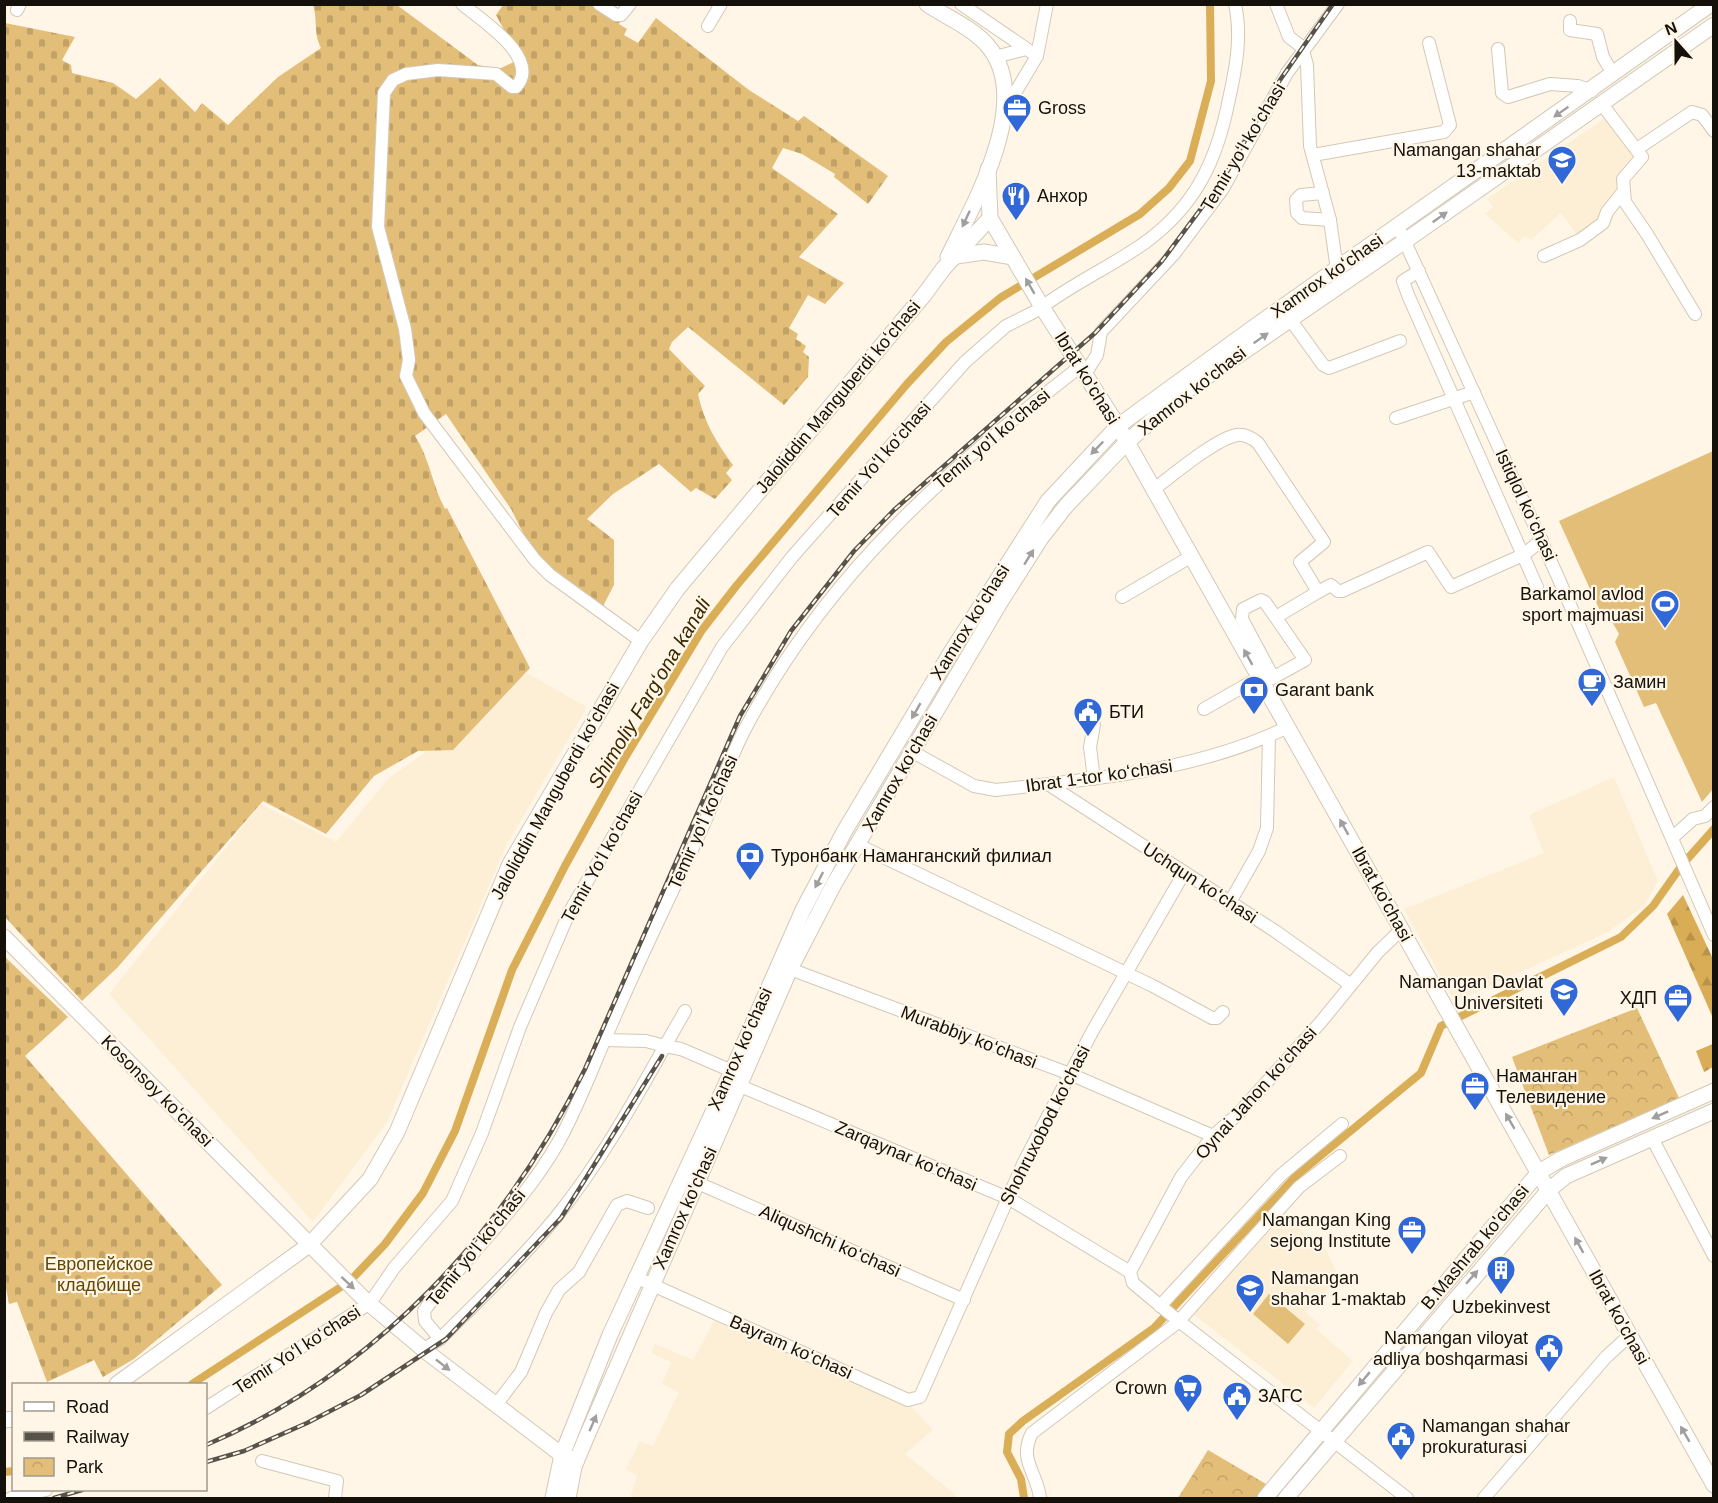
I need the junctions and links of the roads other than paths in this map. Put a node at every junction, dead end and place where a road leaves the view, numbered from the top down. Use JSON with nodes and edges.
{"nodes":[{"id":1,"x":462,"y":4,"type":"edge"},
{"id":2,"x":599,"y":4,"type":"edge"},
{"id":3,"x":630,"y":4,"type":"edge"},
{"id":4,"x":722,"y":4,"type":"edge"},
{"id":5,"x":927,"y":4,"type":"edge"},
{"id":6,"x":961,"y":4,"type":"edge"},
{"id":7,"x":1047,"y":4,"type":"edge"},
{"id":8,"x":1235,"y":4,"type":"edge"},
{"id":9,"x":1276,"y":4,"type":"edge"},
{"id":10,"x":1338,"y":4,"type":"edge"},
{"id":11,"x":1711,"y":4,"type":"edge"},
{"id":12,"x":1570,"y":21,"type":"dead end"},
{"id":13,"x":1713,"y":25,"type":"edge"},
{"id":14,"x":708,"y":26,"type":"dead end"},
{"id":15,"x":1429,"y":43,"type":"dead end"},
{"id":16,"x":1303,"y":49,"type":"junction"},
{"id":17,"x":1498,"y":49,"type":"dead end"},
{"id":18,"x":1032,"y":52,"type":"junction"},
{"id":19,"x":995,"y":57,"type":"junction"},
{"id":20,"x":1614,"y":74,"type":"junction"},
{"id":21,"x":1597,"y":97,"type":"junction"},
{"id":22,"x":1006,"y":108,"type":"junction"},
{"id":23,"x":1713,"y":131,"type":"edge"},
{"id":24,"x":1637,"y":149,"type":"junction"},
{"id":25,"x":1313,"y":155,"type":"junction"},
{"id":26,"x":988,"y":169,"type":"junction"},
{"id":27,"x":1623,"y":192,"type":"junction"},
{"id":28,"x":1323,"y":193,"type":"junction"},
{"id":29,"x":990,"y":218,"type":"junction"},
{"id":30,"x":1330,"y":220,"type":"junction"},
{"id":31,"x":1398,"y":226,"type":"junction"},
{"id":32,"x":1405,"y":242,"type":"junction"},
{"id":33,"x":956,"y":256,"type":"junction"},
{"id":34,"x":1544,"y":256,"type":"dead end"},
{"id":35,"x":1016,"y":261,"type":"junction"},
{"id":36,"x":943,"y":269,"type":"junction"},
{"id":37,"x":1337,"y":270,"type":"junction"},
{"id":38,"x":1419,"y":271,"type":"junction"},
{"id":39,"x":1038,"y":310,"type":"junction"},
{"id":40,"x":1695,"y":314,"type":"dead end"},
{"id":41,"x":1439,"y":315,"type":"junction"},
{"id":42,"x":1290,"y":319,"type":"junction"},
{"id":43,"x":1421,"y":324,"type":"junction"},
{"id":44,"x":1400,"y":341,"type":"dead end"},
{"id":45,"x":1083,"y":370,"type":"junction"},
{"id":46,"x":1474,"y":392,"type":"junction"},
{"id":47,"x":1453,"y":397,"type":"junction"},
{"id":48,"x":1396,"y":418,"type":"dead end"},
{"id":49,"x":1118,"y":426,"type":"junction"},
{"id":50,"x":1127,"y":442,"type":"junction"},
{"id":51,"x":1154,"y":489,"type":"junction"},
{"id":52,"x":1542,"y":540,"type":"junction"},
{"id":53,"x":1523,"y":555,"type":"junction"},
{"id":54,"x":1192,"y":556,"type":"junction"},
{"id":55,"x":1537,"y":587,"type":"dead end"},
{"id":56,"x":1318,"y":592,"type":"junction"},
{"id":57,"x":1122,"y":597,"type":"dead end"},
{"id":58,"x":1276,"y":617,"type":"junction"},
{"id":59,"x":641,"y":641,"type":"junction"},
{"id":60,"x":1265,"y":679,"type":"junction"},
{"id":61,"x":1204,"y":709,"type":"dead end"},
{"id":62,"x":1094,"y":725,"type":"dead end"},
{"id":63,"x":1288,"y":728,"type":"junction"},
{"id":64,"x":1269,"y":736,"type":"junction"},
{"id":65,"x":913,"y":752,"type":"junction"},
{"id":66,"x":881,"y":770,"type":"junction"},
{"id":67,"x":897,"y":779,"type":"junction"},
{"id":68,"x":1094,"y":779,"type":"junction"},
{"id":69,"x":1048,"y":784,"type":"junction"},
{"id":70,"x":1713,"y":807,"type":"edge"},
{"id":71,"x":1672,"y":838,"type":"junction"},
{"id":72,"x":858,"y":845,"type":"junction"},
{"id":73,"x":1184,"y":873,"type":"junction"},
{"id":74,"x":1229,"y":904,"type":"junction"},
{"id":75,"x":1402,"y":929,"type":"junction"},
{"id":76,"x":1713,"y":935,"type":"edge"},
{"id":77,"x":4,"y":937,"type":"edge"},
{"id":78,"x":790,"y":969,"type":"junction"},
{"id":79,"x":1126,"y":974,"type":"junction"},
{"id":80,"x":1351,"y":985,"type":"junction"},
{"id":81,"x":685,"y":1011,"type":"dead end"},
{"id":82,"x":1223,"y":1012,"type":"dead end"},
{"id":83,"x":604,"y":1040,"type":"junction"},
{"id":84,"x":664,"y":1046,"type":"junction"},
{"id":85,"x":732,"y":1071,"type":"junction"},
{"id":86,"x":1070,"y":1074,"type":"junction"},
{"id":87,"x":740,"y":1086,"type":"junction"},
{"id":88,"x":1713,"y":1091,"type":"edge"},
{"id":89,"x":1713,"y":1111,"type":"edge"},
{"id":90,"x":1342,"y":1124,"type":"dead end"},
{"id":91,"x":1213,"y":1136,"type":"junction"},
{"id":92,"x":1652,"y":1138,"type":"junction"},
{"id":93,"x":1340,"y":1156,"type":"dead end"},
{"id":94,"x":1539,"y":1172,"type":"junction"},
{"id":95,"x":689,"y":1179,"type":"junction"},
{"id":96,"x":1549,"y":1190,"type":"junction"},
{"id":97,"x":1008,"y":1198,"type":"junction"},
{"id":98,"x":648,"y":1208,"type":"dead end"},
{"id":99,"x":309,"y":1245,"type":"junction"},
{"id":100,"x":1713,"y":1256,"type":"edge"},
{"id":101,"x":1130,"y":1272,"type":"junction"},
{"id":102,"x":635,"y":1277,"type":"junction"},
{"id":103,"x":651,"y":1284,"type":"junction"},
{"id":104,"x":964,"y":1300,"type":"junction"},
{"id":105,"x":368,"y":1302,"type":"junction"},
{"id":106,"x":1161,"y":1307,"type":"junction"},
{"id":107,"x":1177,"y":1319,"type":"junction"},
{"id":108,"x":1629,"y":1336,"type":"junction"},
{"id":109,"x":440,"y":1339,"type":"junction"},
{"id":110,"x":424,"y":1349,"type":"junction"},
{"id":111,"x":118,"y":1383,"type":"edge"},
{"id":112,"x":926,"y":1386,"type":"joint"},
{"id":113,"x":496,"y":1405,"type":"junction"},
{"id":114,"x":207,"y":1407,"type":"edge"},
{"id":115,"x":1320,"y":1431,"type":"junction"},
{"id":116,"x":1333,"y":1441,"type":"junction"},
{"id":117,"x":562,"y":1455,"type":"junction"},
{"id":118,"x":261,"y":1461,"type":"dead end"},
{"id":119,"x":577,"y":1461,"type":"junction"},
{"id":120,"x":1713,"y":1483,"type":"edge"},
{"id":121,"x":42,"y":1491,"type":"edge"},
{"id":122,"x":11,"y":1498,"type":"edge"},
{"id":123,"x":334,"y":1498,"type":"edge"},
{"id":124,"x":553,"y":1498,"type":"edge"},
{"id":125,"x":568,"y":1498,"type":"edge"},
{"id":126,"x":1040,"y":1498,"type":"edge"},
{"id":127,"x":1265,"y":1498,"type":"edge"},
{"id":128,"x":1286,"y":1498,"type":"edge"},
{"id":129,"x":1407,"y":1498,"type":"edge"},
{"id":130,"x":1484,"y":1498,"type":"edge"}],
"edges":[{"from":1,"to":59,"type":"street"},
{"from":2,"to":3,"type":"street"},
{"from":4,"to":14,"type":"street"},
{"from":5,"to":19,"type":"main road"},
{"from":6,"to":18,"type":"street"},
{"from":7,"to":18,"type":"street"},
{"from":8,"to":39,"type":"street","name":"Temir Yoʻl koʻchasi"},
{"from":9,"to":16,"type":"street"},
{"from":10,"to":16,"type":"street","name":"Temir yoʻl koʻchasi"},
{"from":11,"to":20,"type":"main road","name":"Xamrox koʻchasi"},
{"from":12,"to":20,"type":"street"},
{"from":13,"to":21,"type":"main road","name":"Xamrox ko'chasi"},
{"from":15,"to":25,"type":"street"},
{"from":16,"to":25,"type":"street"},
{"from":16,"to":45,"type":"street","name":"Temir yoʻl koʻchasi"},
{"from":17,"to":21,"type":"street"},
{"from":18,"to":19,"type":"street"},
{"from":18,"to":22,"type":"street"},
{"from":19,"to":22,"type":"main road"},
{"from":20,"to":21,"type":"main road","name":"Xamrox koʻchasi"},
{"from":21,"to":24,"type":"street"},
{"from":21,"to":31,"type":"main road","name":"Xamrox koʻchasi","one_way":true},
{"from":32,"to":21,"type":"main road","name":"Xamrox ko'chasi","one_way":true},
{"from":22,"to":26,"type":"main road"},
{"from":23,"to":24,"type":"street"},
{"from":24,"to":27,"type":"street"},
{"from":25,"to":28,"type":"street"},
{"from":26,"to":29,"type":"main road"},
{"from":26,"to":36,"type":"main road","one_way":true},
{"from":27,"to":34,"type":"street"},
{"from":27,"to":40,"type":"street"},
{"from":28,"to":30,"type":"street"},
{"from":28,"to":30,"type":"street"},
{"from":29,"to":33,"type":"main road","name":"Jaloliddin Manguberdi koʻchasi"},
{"from":29,"to":35,"type":"main road","name":"Ibrat ko'chasi"},
{"from":30,"to":37,"type":"street"},
{"from":31,"to":32,"type":"street","name":"Istiqlol koʻchasi"},
{"from":31,"to":37,"type":"main road","name":"Xamrox koʻchasi"},
{"from":32,"to":38,"type":"street","name":"Istiqlol koʻchasi"},
{"from":32,"to":42,"type":"main road","name":"Xamrox ko'chasi"},
{"from":33,"to":35,"type":"main road"},
{"from":33,"to":36,"type":"main road","name":"Jaloliddin Manguberdi koʻchasi"},
{"from":39,"to":35,"type":"main road","name":"Ibrat ko'chasi","one_way":true},
{"from":36,"to":59,"type":"main road","name":"Jaloliddin Manguberdi koʻchasi"},
{"from":37,"to":49,"type":"main road","name":"Xamrox koʻchasi"},
{"from":38,"to":41,"type":"street","name":"Istiqlol koʻchasi"},
{"from":38,"to":43,"type":"street"},
{"from":39,"to":45,"type":"main road","name":"Ibrat ko'chasi"},
{"from":39,"to":105,"type":"street","name":"Temir Yoʻl koʻchasi"},
{"from":41,"to":43,"type":"street"},
{"from":41,"to":46,"type":"street","name":"Istiqlol koʻchasi"},
{"from":42,"to":44,"type":"street"},
{"from":50,"to":42,"type":"main road","name":"Xamrox ko'chasi","one_way":true},
{"from":43,"to":47,"type":"street"},
{"from":45,"to":49,"type":"main road","name":"Ibrat ko'chasi"},
{"from":45,"to":83,"type":"street","name":"Temir yo'l ko'chasi"},
{"from":46,"to":47,"type":"street"},
{"from":46,"to":52,"type":"street","name":"Istiqlol koʻchasi"},
{"from":47,"to":48,"type":"street"},
{"from":47,"to":53,"type":"street"},
{"from":49,"to":50,"type":"main road","name":"Ibrat ko'chasi"},
{"from":49,"to":66,"type":"main road","name":"Xamrox koʻchasi","one_way":true},
{"from":50,"to":51,"type":"main road","name":"Ibrat ko'chasi"},
{"from":65,"to":50,"type":"main road","name":"Xamrox ko'chasi","one_way":true},
{"from":51,"to":54,"type":"main road","name":"Ibrat ko'chasi"},
{"from":51,"to":56,"type":"street"},
{"from":52,"to":53,"type":"street"},
{"from":52,"to":71,"type":"street","name":"Istiqlol koʻchasi"},
{"from":53,"to":55,"type":"street"},
{"from":53,"to":56,"type":"street"},
{"from":54,"to":57,"type":"street"},
{"from":60,"to":54,"type":"main road","name":"Ibrat ko'chasi","one_way":true},
{"from":56,"to":58,"type":"street"},
{"from":58,"to":60,"type":"street"},
{"from":58,"to":60,"type":"street"},
{"from":59,"to":99,"type":"main road","name":"Jaloliddin Manguberdi koʻchasi"},
{"from":60,"to":61,"type":"street"},
{"from":60,"to":63,"type":"main road","name":"Ibrat ko'chasi"},
{"from":62,"to":68,"type":"street"},
{"from":63,"to":64,"type":"street","name":"Ibrat 1-tor koʻchasi"},
{"from":75,"to":63,"type":"main road","name":"Ibrat ko'chasi","one_way":true},
{"from":64,"to":68,"type":"street","name":"Ibrat 1-tor koʻchasi"},
{"from":64,"to":74,"type":"street"},
{"from":65,"to":67,"type":"main road","name":"Xamrox ko'chasi"},
{"from":65,"to":69,"type":"street","name":"Ibrat 1-tor koʻchasi"},
{"from":66,"to":67,"type":"street"},
{"from":66,"to":85,"type":"main road","name":"Xamrox koʻchasi","one_way":true},
{"from":67,"to":72,"type":"main road","name":"Xamrox ko'chasi"},
{"from":68,"to":69,"type":"street","name":"Ibrat 1-tor koʻchasi"},
{"from":69,"to":73,"type":"street","name":"Uchqun koʻchasi"},
{"from":70,"to":71,"type":"street"},
{"from":71,"to":76,"type":"street","name":"Istiqlol koʻchasi"},
{"from":72,"to":78,"type":"main road","name":"Xamrox ko'chasi"},
{"from":72,"to":79,"type":"street"},
{"from":73,"to":74,"type":"street","name":"Uchqun koʻchasi"},
{"from":73,"to":79,"type":"street","name":"Shohruxobod ko'chasi"},
{"from":74,"to":80,"type":"street","name":"Uchqun koʻchasi"},
{"from":75,"to":80,"type":"street","name":"Oynai Jahon ko‘chasi"},
{"from":94,"to":75,"type":"main road","name":"Ibrat ko'chasi","one_way":true},
{"from":77,"to":99,"type":"main road","name":"Kosonsoy koʻchasi"},
{"from":78,"to":86,"type":"street","name":"Murabbiy ko‘chasi"},
{"from":78,"to":87,"type":"main road","name":"Xamrox ko'chasi"},
{"from":79,"to":82,"type":"street"},
{"from":79,"to":86,"type":"street","name":"Shohruxobod ko'chasi"},
{"from":80,"to":91,"type":"street","name":"Oynai Jahon ko‘chasi"},
{"from":81,"to":84,"type":"street"},
{"from":83,"to":84,"type":"street"},
{"from":83,"to":109,"type":"street","name":"Temir yo'l ko'chasi"},
{"from":84,"to":85,"type":"street"},
{"from":84,"to":109,"type":"street"},
{"from":85,"to":87,"type":"street"},
{"from":85,"to":95,"type":"main road","name":"Xamrox koʻchasi"},
{"from":86,"to":91,"type":"street","name":"Murabbiy ko‘chasi"},
{"from":86,"to":97,"type":"street","name":"Shohruxobod ko'chasi"},
{"from":87,"to":95,"type":"main road","name":"Xamrox ko'chasi"},
{"from":87,"to":97,"type":"street","name":"Zarqaynar ko‘chasi"},
{"from":88,"to":94,"type":"main road","name":"B.Mashrab ko'chasi","one_way":true},
{"from":89,"to":92,"type":"main road","name":"B.Mashrab ko'chasi"},
{"from":90,"to":106,"type":"street"},
{"from":91,"to":101,"type":"street","name":"Oynai Jahon ko‘chasi"},
{"from":96,"to":92,"type":"main road","name":"B.Mashrab ko'chasi","one_way":true},
{"from":92,"to":100,"type":"street"},
{"from":93,"to":107,"type":"street"},
{"from":94,"to":96,"type":"main road","name":"Ibrat ko'chasi"},
{"from":94,"to":115,"type":"main road","name":"B.Mashrab ko'chasi","one_way":true},
{"from":95,"to":102,"type":"main road","name":"Xamrox koʻchasi"},
{"from":95,"to":103,"type":"main road","name":"Xamrox ko'chasi"},
{"from":95,"to":104,"type":"street","name":"Aliqushchi ko‘chasi"},
{"from":108,"to":96,"type":"main road","name":"Ibrat ko'chasi","one_way":true},
{"from":116,"to":96,"type":"main road","name":"B.Mashrab ko'chasi","one_way":true},
{"from":97,"to":101,"type":"street","name":"Zarqaynar ko‘chasi"},
{"from":97,"to":104,"type":"street","name":"Shohruxobod ko'chasi"},
{"from":98,"to":113,"type":"street"},
{"from":99,"to":105,"type":"main road","name":"Kosonsoy koʻchasi","one_way":true},
{"from":99,"to":111,"type":"main road","name":"Jaloliddin Manguberdi koʻchasi"},
{"from":101,"to":106,"type":"street"},
{"from":102,"to":103,"type":"street","name":"Bayram ko‘chasi"},
{"from":102,"to":117,"type":"main road","name":"Xamrox koʻchasi"},
{"from":103,"to":112,"type":"street","name":"Bayram ko‘chasi"},
{"from":119,"to":103,"type":"main road","name":"Xamrox ko'chasi","one_way":true},
{"from":104,"to":112,"type":"street","name":"Shohruxobod ko'chasi"},
{"from":105,"to":110,"type":"main road","name":"Kosonsoy koʻchasi"},
{"from":105,"to":114,"type":"street","name":"Temir Yoʻl koʻchasi"},
{"from":106,"to":107,"type":"street"},
{"from":107,"to":115,"type":"street"},
{"from":107,"to":126,"type":"street"},
{"from":120,"to":108,"type":"main road","name":"Ibrat ko'chasi","one_way":true},
{"from":108,"to":130,"type":"street"},
{"from":109,"to":110,"type":"street"},
{"from":110,"to":113,"type":"main road","name":"Kosonsoy koʻchasi","one_way":true},
{"from":113,"to":117,"type":"main road","name":"Kosonsoy koʻchasi"},
{"from":115,"to":116,"type":"street"},
{"from":115,"to":127,"type":"main road","name":"B.Mashrab ko'chasi"},
{"from":116,"to":128,"type":"main road","name":"B.Mashrab ko'chasi"},
{"from":116,"to":129,"type":"street"},
{"from":117,"to":119,"type":"main road","name":"Kosonsoy koʻchasi"},
{"from":117,"to":124,"type":"main road","name":"Xamrox koʻchasi"},
{"from":118,"to":123,"type":"street"},
{"from":119,"to":125,"type":"main road","name":"Xamrox ko'chasi"},
{"from":121,"to":122,"type":"street"}]}
